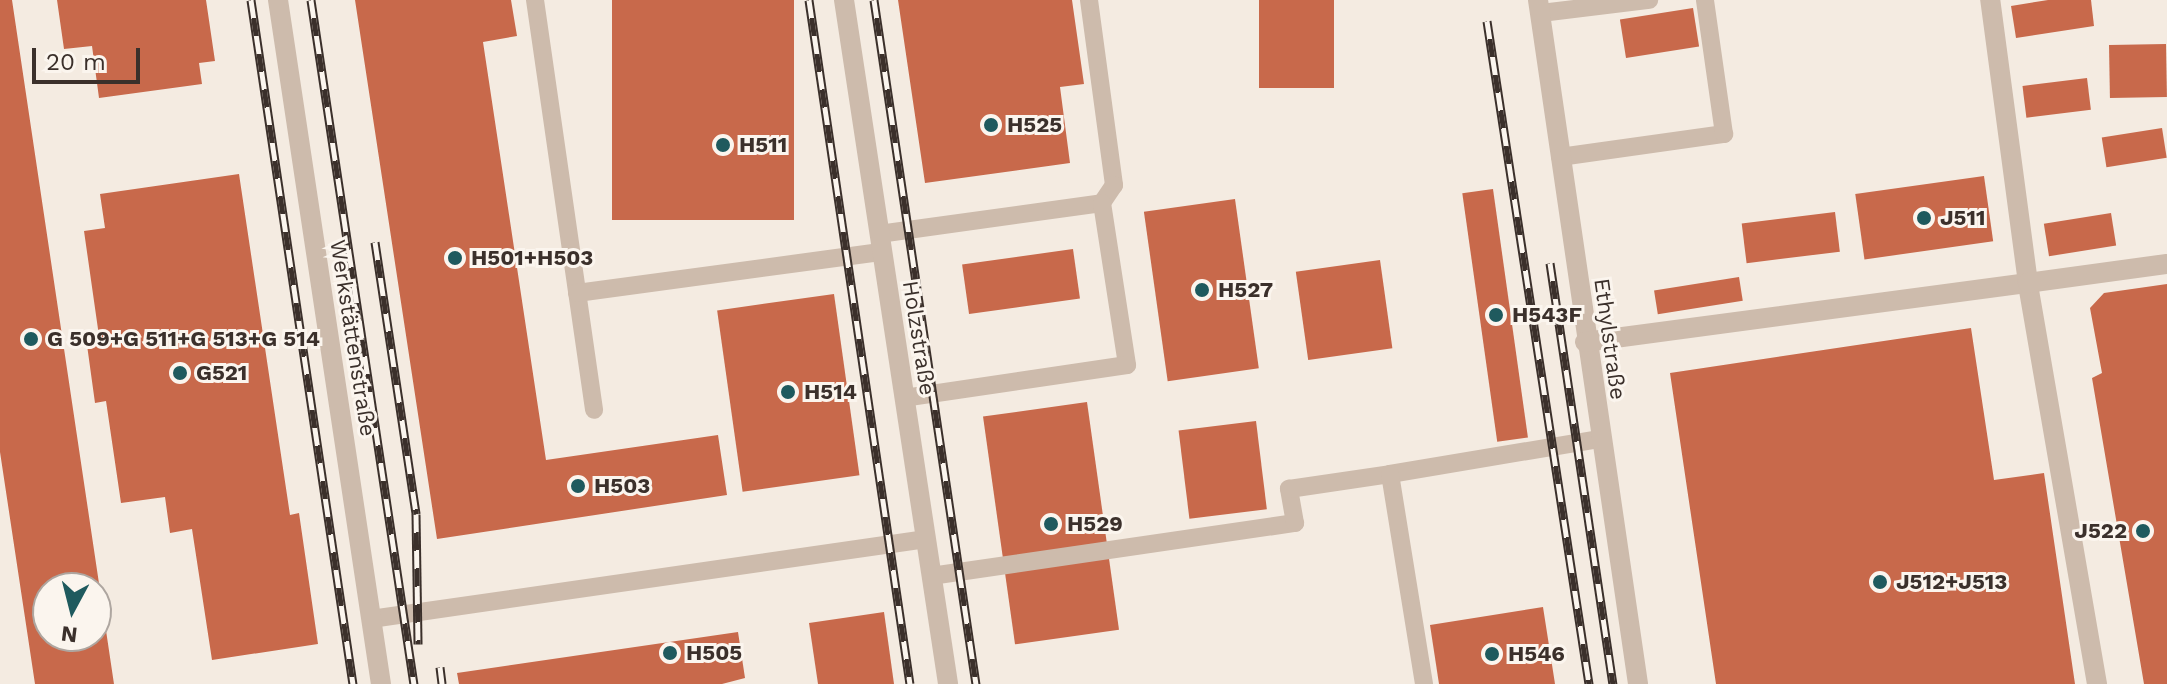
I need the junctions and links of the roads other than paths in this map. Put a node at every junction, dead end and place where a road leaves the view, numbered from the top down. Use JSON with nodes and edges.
{"nodes":[{"id":1,"x":278,"y":0,"type":"edge"},
{"id":2,"x":535,"y":0,"type":"edge"},
{"id":3,"x":844,"y":0,"type":"edge"},
{"id":4,"x":1089,"y":0,"type":"edge"},
{"id":5,"x":1649,"y":0,"type":"edge"},
{"id":6,"x":1705,"y":0,"type":"edge"},
{"id":7,"x":1990,"y":0,"type":"edge"},
{"id":8,"x":1540,"y":6,"type":"edge"},
{"id":9,"x":1560,"y":157,"type":"junction"},
{"id":10,"x":1102,"y":203,"type":"junction"},
{"id":11,"x":881,"y":243,"type":"junction"},
{"id":12,"x":2167,"y":264,"type":"edge"},
{"id":13,"x":2028,"y":283,"type":"junction"},
{"id":14,"x":577,"y":293,"type":"junction"},
{"id":15,"x":1585,"y":342,"type":"junction"},
{"id":16,"x":904,"y":398,"type":"junction"},
{"id":17,"x":594,"y":410,"type":"dead end"},
{"id":18,"x":1600,"y":439,"type":"junction"},
{"id":19,"x":1390,"y":474,"type":"junction"},
{"id":20,"x":926,"y":539,"type":"junction"},
{"id":21,"x":931,"y":576,"type":"junction"},
{"id":22,"x":371,"y":619,"type":"junction"},
{"id":23,"x":381,"y":684,"type":"edge"},
{"id":24,"x":948,"y":684,"type":"edge"},
{"id":25,"x":1424,"y":684,"type":"edge"},
{"id":26,"x":1638,"y":684,"type":"edge"},
{"id":27,"x":2097,"y":684,"type":"edge"}],
"edges":[{"from":1,"to":22,"type":"street","name":"Werkstättenstraße"},
{"from":2,"to":14,"type":"lane"},
{"from":3,"to":11,"type":"street","name":"Holzstraße"},
{"from":4,"to":10,"type":"lane"},
{"from":5,"to":8,"type":"lane"},
{"from":6,"to":9,"type":"lane"},
{"from":7,"to":13,"type":"street"},
{"from":8,"to":9,"type":"street","name":"Ethylstraße"},
{"from":9,"to":15,"type":"street","name":"Ethylstraße"},
{"from":10,"to":11,"type":"lane"},
{"from":10,"to":16,"type":"lane"},
{"from":11,"to":14,"type":"lane"},
{"from":11,"to":16,"type":"street","name":"Holzstraße"},
{"from":12,"to":13,"type":"street"},
{"from":13,"to":15,"type":"street"},
{"from":13,"to":27,"type":"street"},
{"from":14,"to":17,"type":"lane"},
{"from":15,"to":18,"type":"street","name":"Ethylstraße"},
{"from":16,"to":20,"type":"street","name":"Holzstraße"},
{"from":18,"to":19,"type":"lane"},
{"from":18,"to":26,"type":"street","name":"Ethylstraße"},
{"from":19,"to":21,"type":"lane"},
{"from":19,"to":25,"type":"lane"},
{"from":20,"to":21,"type":"street","name":"Holzstraße"},
{"from":20,"to":22,"type":"lane"},
{"from":21,"to":24,"type":"street","name":"Holzstraße"},
{"from":22,"to":23,"type":"street","name":"Werkstättenstraße"}]}
